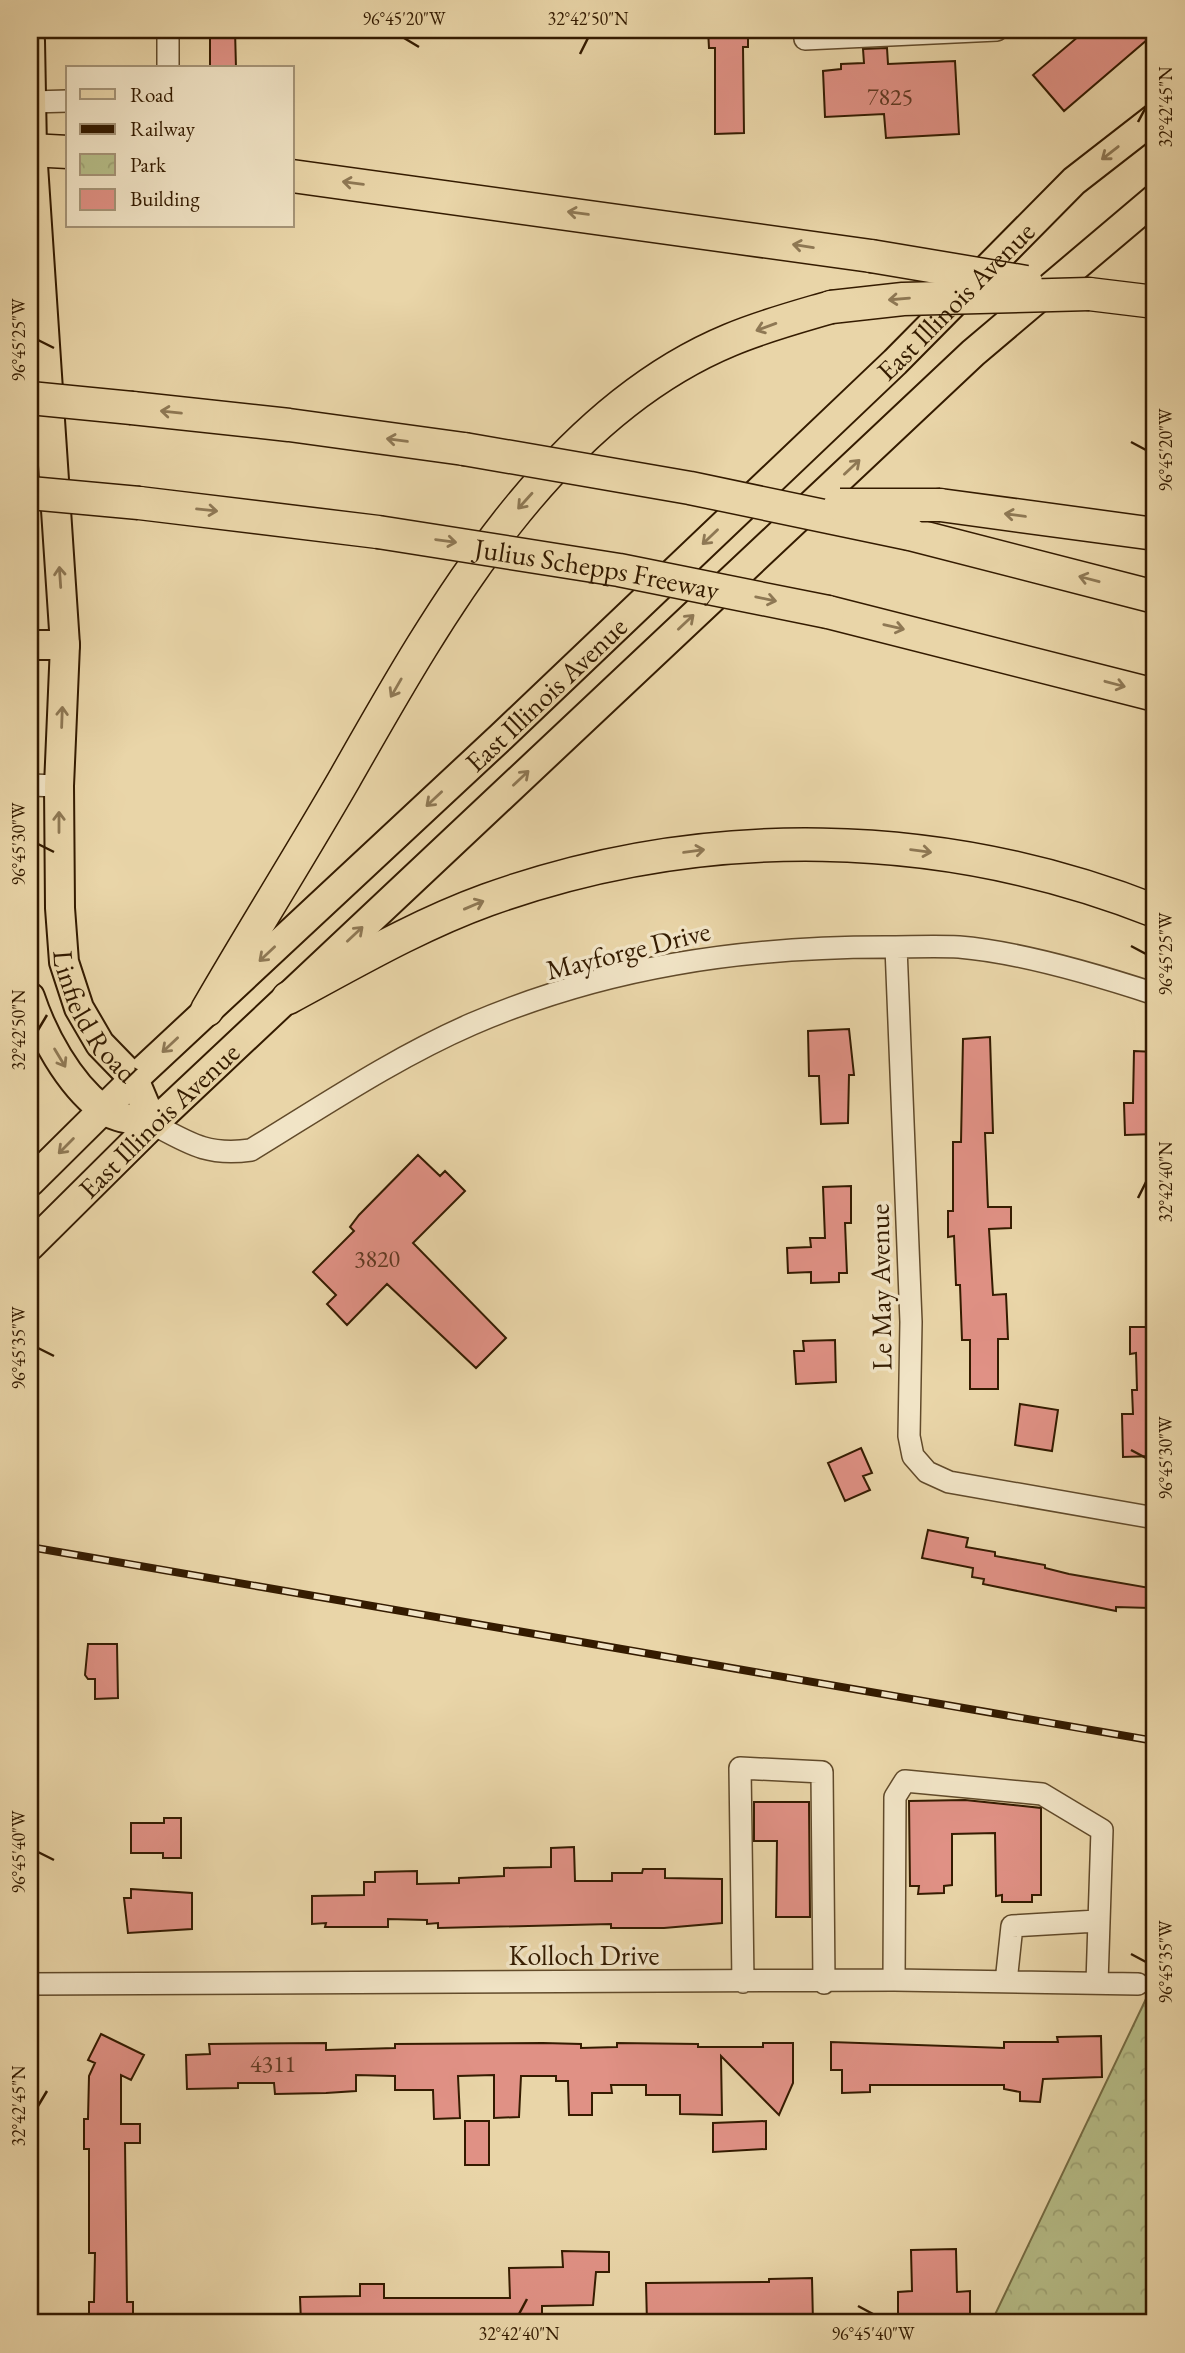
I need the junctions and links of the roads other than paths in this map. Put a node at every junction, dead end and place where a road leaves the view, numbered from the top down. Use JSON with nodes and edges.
{"nodes":[{"id":1,"x":168,"y":30,"type":"edge"},
{"id":2,"x":997,"y":30,"type":"edge"},
{"id":3,"x":804,"y":39,"type":"dead end"},
{"id":4,"x":30,"y":41,"type":"edge"},
{"id":5,"x":168,"y":66,"type":"edge"},
{"id":6,"x":66,"y":101,"type":"edge"},
{"id":7,"x":31,"y":102,"type":"edge"},
{"id":8,"x":1155,"y":118,"type":"edge"},
{"id":9,"x":31,"y":150,"type":"edge"},
{"id":10,"x":66,"y":152,"type":"edge"},
{"id":11,"x":294,"y":176,"type":"edge"},
{"id":12,"x":1155,"y":198,"type":"edge"},
{"id":13,"x":1090,"y":293,"type":"junction"},
{"id":14,"x":1155,"y":302,"type":"edge"},
{"id":15,"x":30,"y":398,"type":"edge"},
{"id":16,"x":30,"y":493,"type":"edge"},
{"id":17,"x":775,"y":505,"type":"junction"},
{"id":18,"x":1155,"y":534,"type":"edge"},
{"id":19,"x":1155,"y":597,"type":"edge"},
{"id":20,"x":30,"y":645,"type":"edge"},
{"id":21,"x":65,"y":645,"type":"junction"},
{"id":22,"x":1155,"y":695,"type":"edge"},
{"id":23,"x":30,"y":785,"type":"edge"},
{"id":24,"x":59,"y":786,"type":"junction"},
{"id":25,"x":1155,"y":911,"type":"edge"},
{"id":26,"x":896,"y":947,"type":"junction"},
{"id":27,"x":1155,"y":994,"type":"edge"},
{"id":28,"x":30,"y":997,"type":"edge"},
{"id":29,"x":288,"y":998,"type":"junction"},
{"id":30,"x":207,"y":1010,"type":"junction"},
{"id":31,"x":134,"y":1079,"type":"junction"},
{"id":32,"x":102,"y":1110,"type":"junction"},
{"id":33,"x":153,"y":1124,"type":"junction"},
{"id":34,"x":30,"y":1182,"type":"edge"},
{"id":35,"x":30,"y":1246,"type":"edge"},
{"id":36,"x":1155,"y":1518,"type":"edge"},
{"id":37,"x":1097,"y":1921,"type":"junction"},
{"id":38,"x":894,"y":1980,"type":"junction"},
{"id":39,"x":743,"y":1982,"type":"junction"},
{"id":40,"x":1006,"y":1982,"type":"junction"},
{"id":41,"x":824,"y":1983,"type":"junction"},
{"id":42,"x":1097,"y":1983,"type":"junction"},
{"id":43,"x":30,"y":1984,"type":"edge"},
{"id":44,"x":1139,"y":1984,"type":"dead end"}],
"edges":[{"from":1,"to":5,"type":"street"},
{"from":2,"to":3,"type":"street"},
{"from":4,"to":7,"type":"main road","name":"Linfield Road"},
{"from":6,"to":7,"type":"street"},
{"from":7,"to":9,"type":"main road","name":"Linfield Road"},
{"from":8,"to":30,"type":"main road","name":"East Illinois Avenue","one_way":true},
{"from":9,"to":10,"type":"highway"},
{"from":21,"to":9,"type":"main road","name":"Linfield Road","one_way":true},
{"from":13,"to":11,"type":"highway","one_way":true,"bridge":true},
{"from":29,"to":12,"type":"main road","name":"East Illinois Avenue","one_way":true},
{"from":13,"to":14,"type":"highway"},
{"from":13,"to":30,"type":"highway","one_way":true,"bridge":true},
{"from":17,"to":15,"type":"highway","one_way":true,"bridge":true},
{"from":16,"to":22,"type":"highway","name":"Julius Schepps Freeway","one_way":true,"bridge":true},
{"from":18,"to":17,"type":"highway","one_way":true,"bridge":true},
{"from":19,"to":17,"type":"highway","one_way":true,"bridge":true},
{"from":20,"to":21,"type":"main road"},
{"from":24,"to":21,"type":"main road","name":"Linfield Road","one_way":true},
{"from":23,"to":24,"type":"street"},
{"from":31,"to":24,"type":"main road","name":"Linfield Road","one_way":true},
{"from":29,"to":25,"type":"highway","one_way":true},
{"from":26,"to":27,"type":"street","name":"Mayforge Drive"},
{"from":26,"to":33,"type":"street","name":"Mayforge Drive"},
{"from":26,"to":36,"type":"street","name":"Le May Avenue"},
{"from":28,"to":32,"type":"main road","name":"Linfield Road","one_way":true},
{"from":29,"to":33,"type":"main road","name":"East Illinois Avenue"},
{"from":30,"to":31,"type":"main road","name":"East Illinois Avenue","one_way":true},
{"from":31,"to":32,"type":"main road","name":"East Illinois Avenue"},
{"from":31,"to":33,"type":"main road","name":"Linfield Road"},
{"from":32,"to":33,"type":"main road","name":"Linfield Road"},
{"from":32,"to":34,"type":"main road","name":"East Illinois Avenue","one_way":true},
{"from":33,"to":35,"type":"main road","name":"East Illinois Avenue"},
{"from":37,"to":38,"type":"street"},
{"from":37,"to":40,"type":"street"},
{"from":37,"to":42,"type":"street"},
{"from":38,"to":40,"type":"street","name":"Kolloch Drive"},
{"from":38,"to":41,"type":"street","name":"Kolloch Drive"},
{"from":39,"to":41,"type":"street","name":"Kolloch Drive"},
{"from":39,"to":41,"type":"street"},
{"from":39,"to":43,"type":"street","name":"Kolloch Drive"},
{"from":40,"to":42,"type":"street","name":"Kolloch Drive"},
{"from":42,"to":44,"type":"street","name":"Kolloch Drive"}]}
